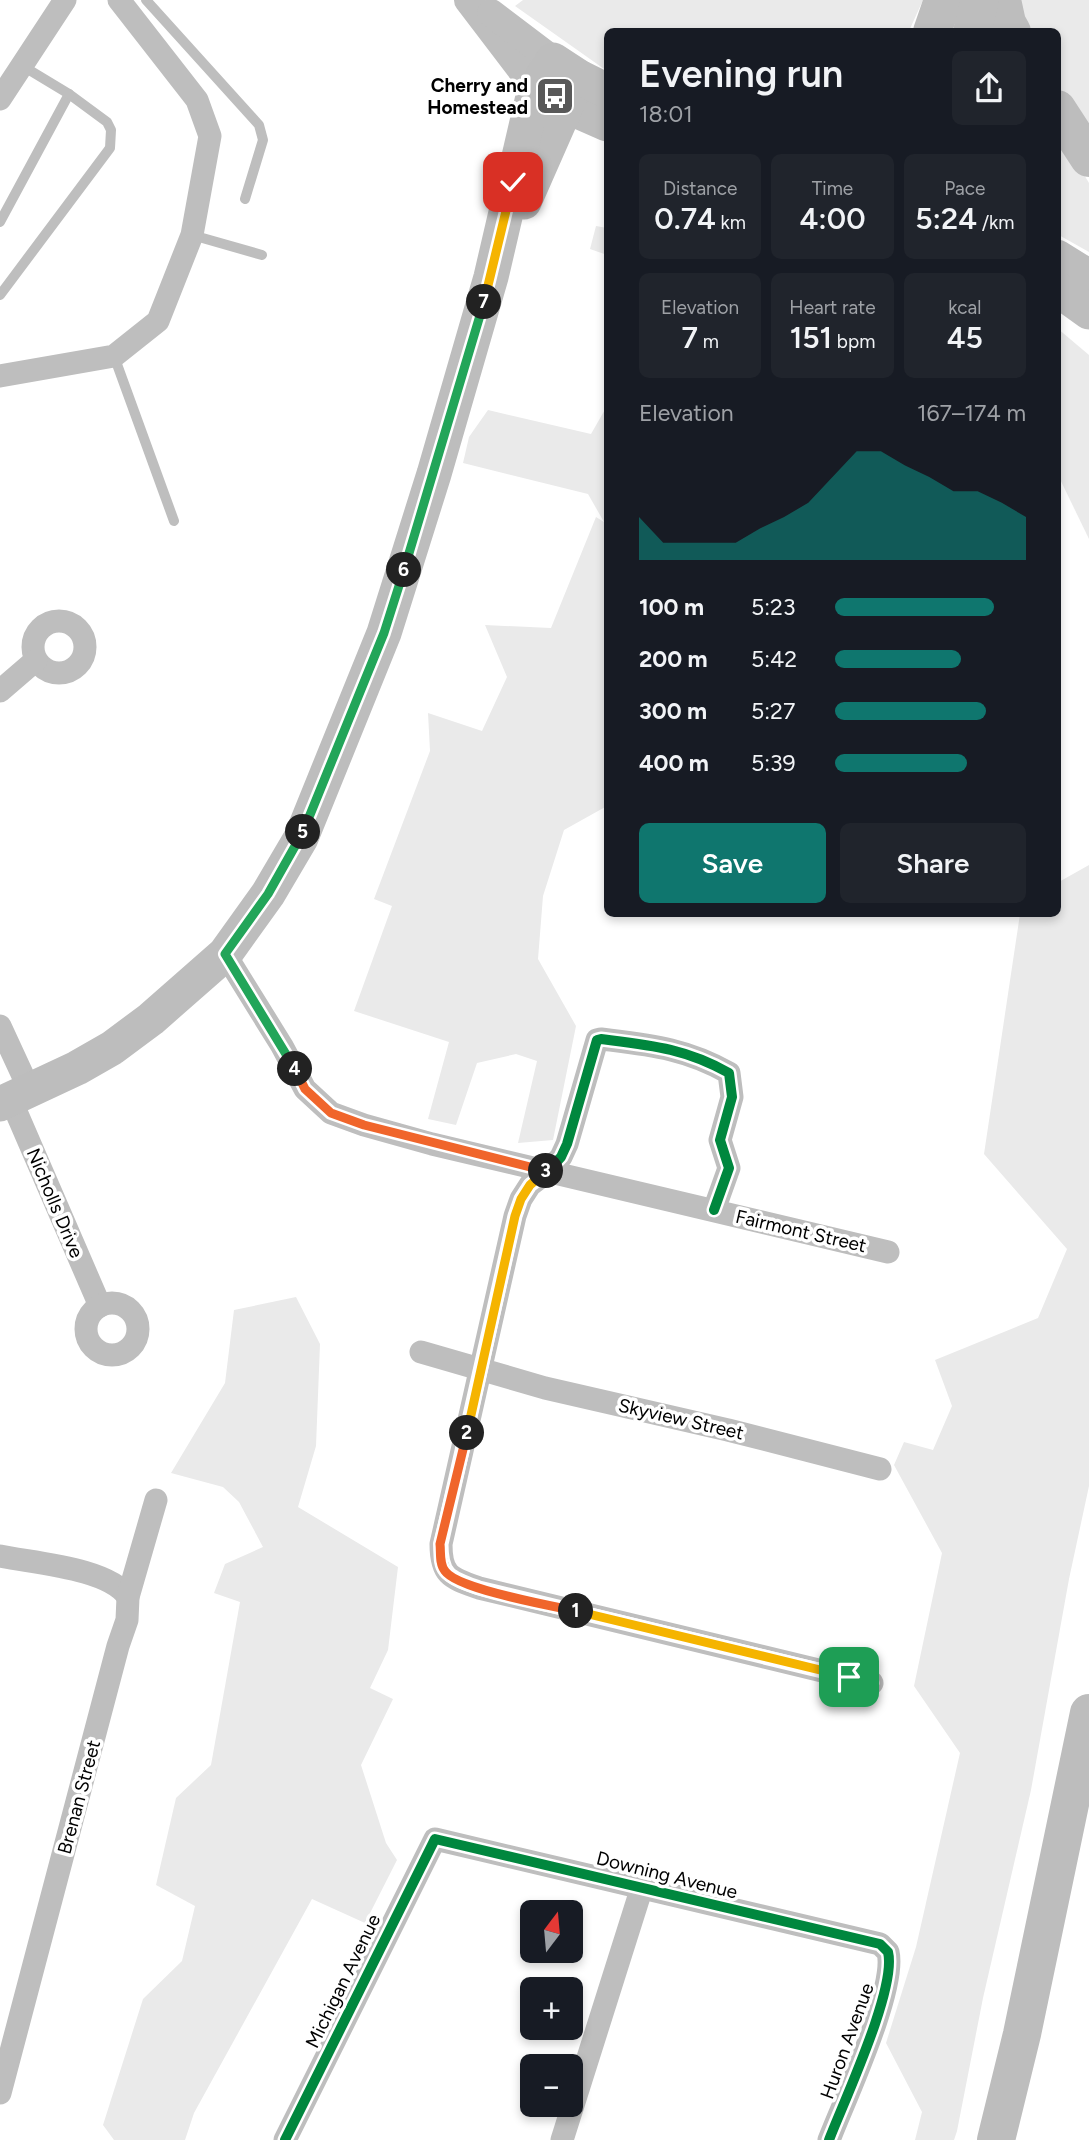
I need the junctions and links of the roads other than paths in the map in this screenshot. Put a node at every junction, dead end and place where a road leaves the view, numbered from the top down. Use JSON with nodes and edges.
{"nodes":[{"id":1,"x":65,"y":0,"type":"edge"},
{"id":2,"x":119,"y":0,"type":"edge"},
{"id":3,"x":146,"y":0,"type":"edge"},
{"id":4,"x":468,"y":0,"type":"edge"},
{"id":5,"x":475,"y":0,"type":"edge"},
{"id":6,"x":980,"y":0,"type":"edge"},
{"id":7,"x":1002,"y":0,"type":"edge"},
{"id":8,"x":972,"y":28,"type":"edge"},
{"id":9,"x":1010,"y":28,"type":"edge"},
{"id":10,"x":21,"y":65,"type":"junction"},
{"id":11,"x":568,"y":84,"type":"edge"},
{"id":12,"x":69,"y":94,"type":"junction"},
{"id":13,"x":0,"y":99,"type":"edge"},
{"id":14,"x":1061,"y":114,"type":"edge"},
{"id":15,"x":604,"y":121,"type":"edge"},
{"id":16,"x":1089,"y":158,"type":"edge"},
{"id":17,"x":246,"y":199,"type":"dead end"},
{"id":18,"x":0,"y":222,"type":"edge"},
{"id":19,"x":192,"y":235,"type":"junction"},
{"id":20,"x":262,"y":255,"type":"dead end"},
{"id":21,"x":1061,"y":260,"type":"edge"},
{"id":22,"x":1089,"y":277,"type":"edge"},
{"id":23,"x":1061,"y":292,"type":"edge"},
{"id":24,"x":0,"y":295,"type":"edge"},
{"id":25,"x":1089,"y":312,"type":"edge"},
{"id":26,"x":114,"y":356,"type":"junction"},
{"id":27,"x":0,"y":376,"type":"edge"},
{"id":28,"x":174,"y":521,"type":"dead end"},
{"id":29,"x":36,"y":660,"type":"dead end"},
{"id":30,"x":0,"y":691,"type":"edge"},
{"id":31,"x":225,"y":954,"type":"junction"},
{"id":32,"x":0,"y":1026,"type":"edge"},
{"id":33,"x":14,"y":1098,"type":"edge"},
{"id":34,"x":547,"y":1172,"type":"junction"},
{"id":35,"x":714,"y":1210,"type":"junction"},
{"id":36,"x":888,"y":1252,"type":"dead end"},
{"id":37,"x":100,"y":1306,"type":"dead end"},
{"id":38,"x":421,"y":1352,"type":"dead end"},
{"id":39,"x":481,"y":1371,"type":"junction"},
{"id":40,"x":880,"y":1469,"type":"dead end"},
{"id":41,"x":156,"y":1500,"type":"dead end"},
{"id":42,"x":0,"y":1556,"type":"edge"},
{"id":43,"x":128,"y":1597,"type":"junction"},
{"id":44,"x":872,"y":1683,"type":"dead end"},
{"id":45,"x":1089,"y":1713,"type":"edge"},
{"id":46,"x":435,"y":1839,"type":"joint"},
{"id":47,"x":642,"y":1887,"type":"junction"},
{"id":48,"x":888,"y":1952,"type":"joint"},
{"id":49,"x":0,"y":2094,"type":"edge"},
{"id":50,"x":285,"y":2140,"type":"edge"},
{"id":51,"x":562,"y":2140,"type":"edge"},
{"id":52,"x":829,"y":2140,"type":"edge"},
{"id":53,"x":996,"y":2140,"type":"edge"}],
"edges":[{"from":1,"to":10,"type":"street"},
{"from":2,"to":19,"type":"street"},
{"from":3,"to":17,"type":"lane"},
{"from":4,"to":11,"type":"street"},
{"from":5,"to":11,"type":"street"},
{"from":6,"to":8,"type":"highway"},
{"from":7,"to":9,"type":"highway"},
{"from":10,"to":12,"type":"lane"},
{"from":10,"to":13,"type":"street"},
{"from":11,"to":15,"type":"main road"},
{"from":11,"to":31,"type":"main road"},
{"from":12,"to":18,"type":"lane"},
{"from":12,"to":24,"type":"lane"},
{"from":14,"to":16,"type":"highway"},
{"from":19,"to":20,"type":"lane"},
{"from":19,"to":26,"type":"street"},
{"from":21,"to":22,"type":"main road"},
{"from":23,"to":25,"type":"main road"},
{"from":26,"to":27,"type":"street"},
{"from":26,"to":28,"type":"lane"},
{"from":29,"to":30,"type":"street"},
{"from":31,"to":33,"type":"main road"},
{"from":31,"to":34,"type":"street","name":"Fairmont Street"},
{"from":32,"to":33,"type":"street","name":"Nicholls Drive"},
{"from":33,"to":37,"type":"street","name":"Nicholls Drive"},
{"from":34,"to":35,"type":"street","name":"Fairmont Street"},
{"from":34,"to":35,"type":"street"},
{"from":34,"to":39,"type":"street"},
{"from":35,"to":36,"type":"street","name":"Fairmont Street"},
{"from":38,"to":39,"type":"street","name":"Skyview Street"},
{"from":39,"to":40,"type":"street","name":"Skyview Street"},
{"from":39,"to":44,"type":"street"},
{"from":41,"to":43,"type":"street","name":"Brenan Street"},
{"from":42,"to":43,"type":"street"},
{"from":43,"to":49,"type":"street","name":"Brenan Street"},
{"from":45,"to":53,"type":"highway"},
{"from":46,"to":47,"type":"street","name":"Downing Avenue"},
{"from":46,"to":50,"type":"street","name":"Michigan Avenue"},
{"from":47,"to":48,"type":"street","name":"Downing Avenue"},
{"from":47,"to":51,"type":"street"},
{"from":48,"to":52,"type":"street","name":"Huron Avenue"}]}
